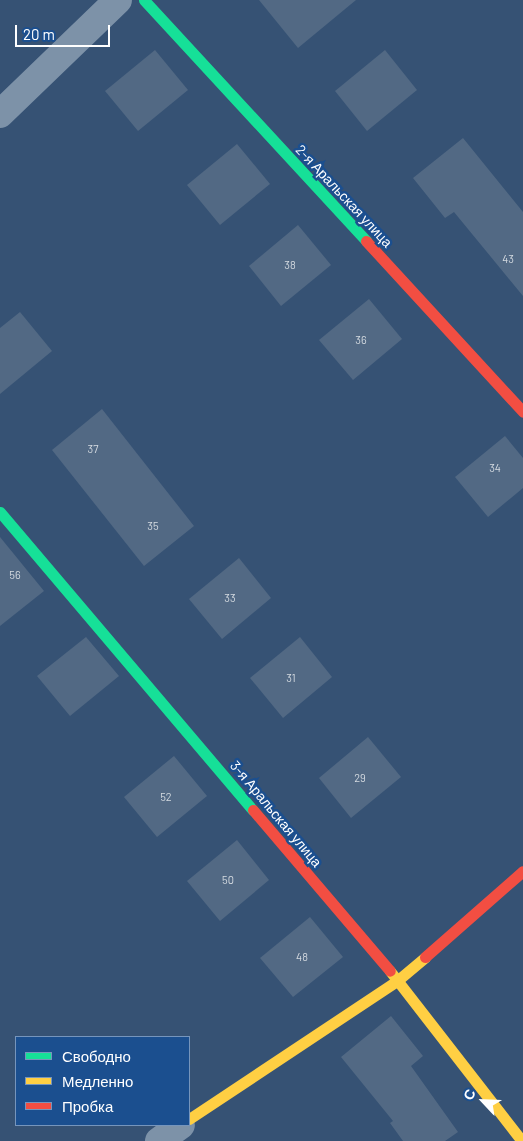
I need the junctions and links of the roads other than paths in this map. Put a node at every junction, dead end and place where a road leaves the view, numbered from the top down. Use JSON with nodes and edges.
{"nodes":[{"id":1,"x":118,"y":0,"type":"edge"},
{"id":2,"x":144,"y":0,"type":"edge"},
{"id":3,"x":0,"y":114,"type":"edge"},
{"id":4,"x":523,"y":412,"type":"edge"},
{"id":5,"x":0,"y":512,"type":"edge"},
{"id":6,"x":523,"y":871,"type":"edge"},
{"id":7,"x":398,"y":980,"type":"junction"},
{"id":8,"x":190,"y":1118,"type":"edge"},
{"id":9,"x":179,"y":1126,"type":"edge"},
{"id":10,"x":159,"y":1141,"type":"edge"},
{"id":11,"x":522,"y":1141,"type":"edge"}],
"edges":[{"from":1,"to":3,"type":"street"},
{"from":2,"to":4,"type":"street","name":"2-я Аральская улица"},
{"from":5,"to":7,"type":"street","name":"3-я Аральская улица"},
{"from":6,"to":7,"type":"street"},
{"from":7,"to":8,"type":"street"},
{"from":7,"to":11,"type":"street","name":"3-я Аральская улица"},
{"from":9,"to":10,"type":"street"}]}
